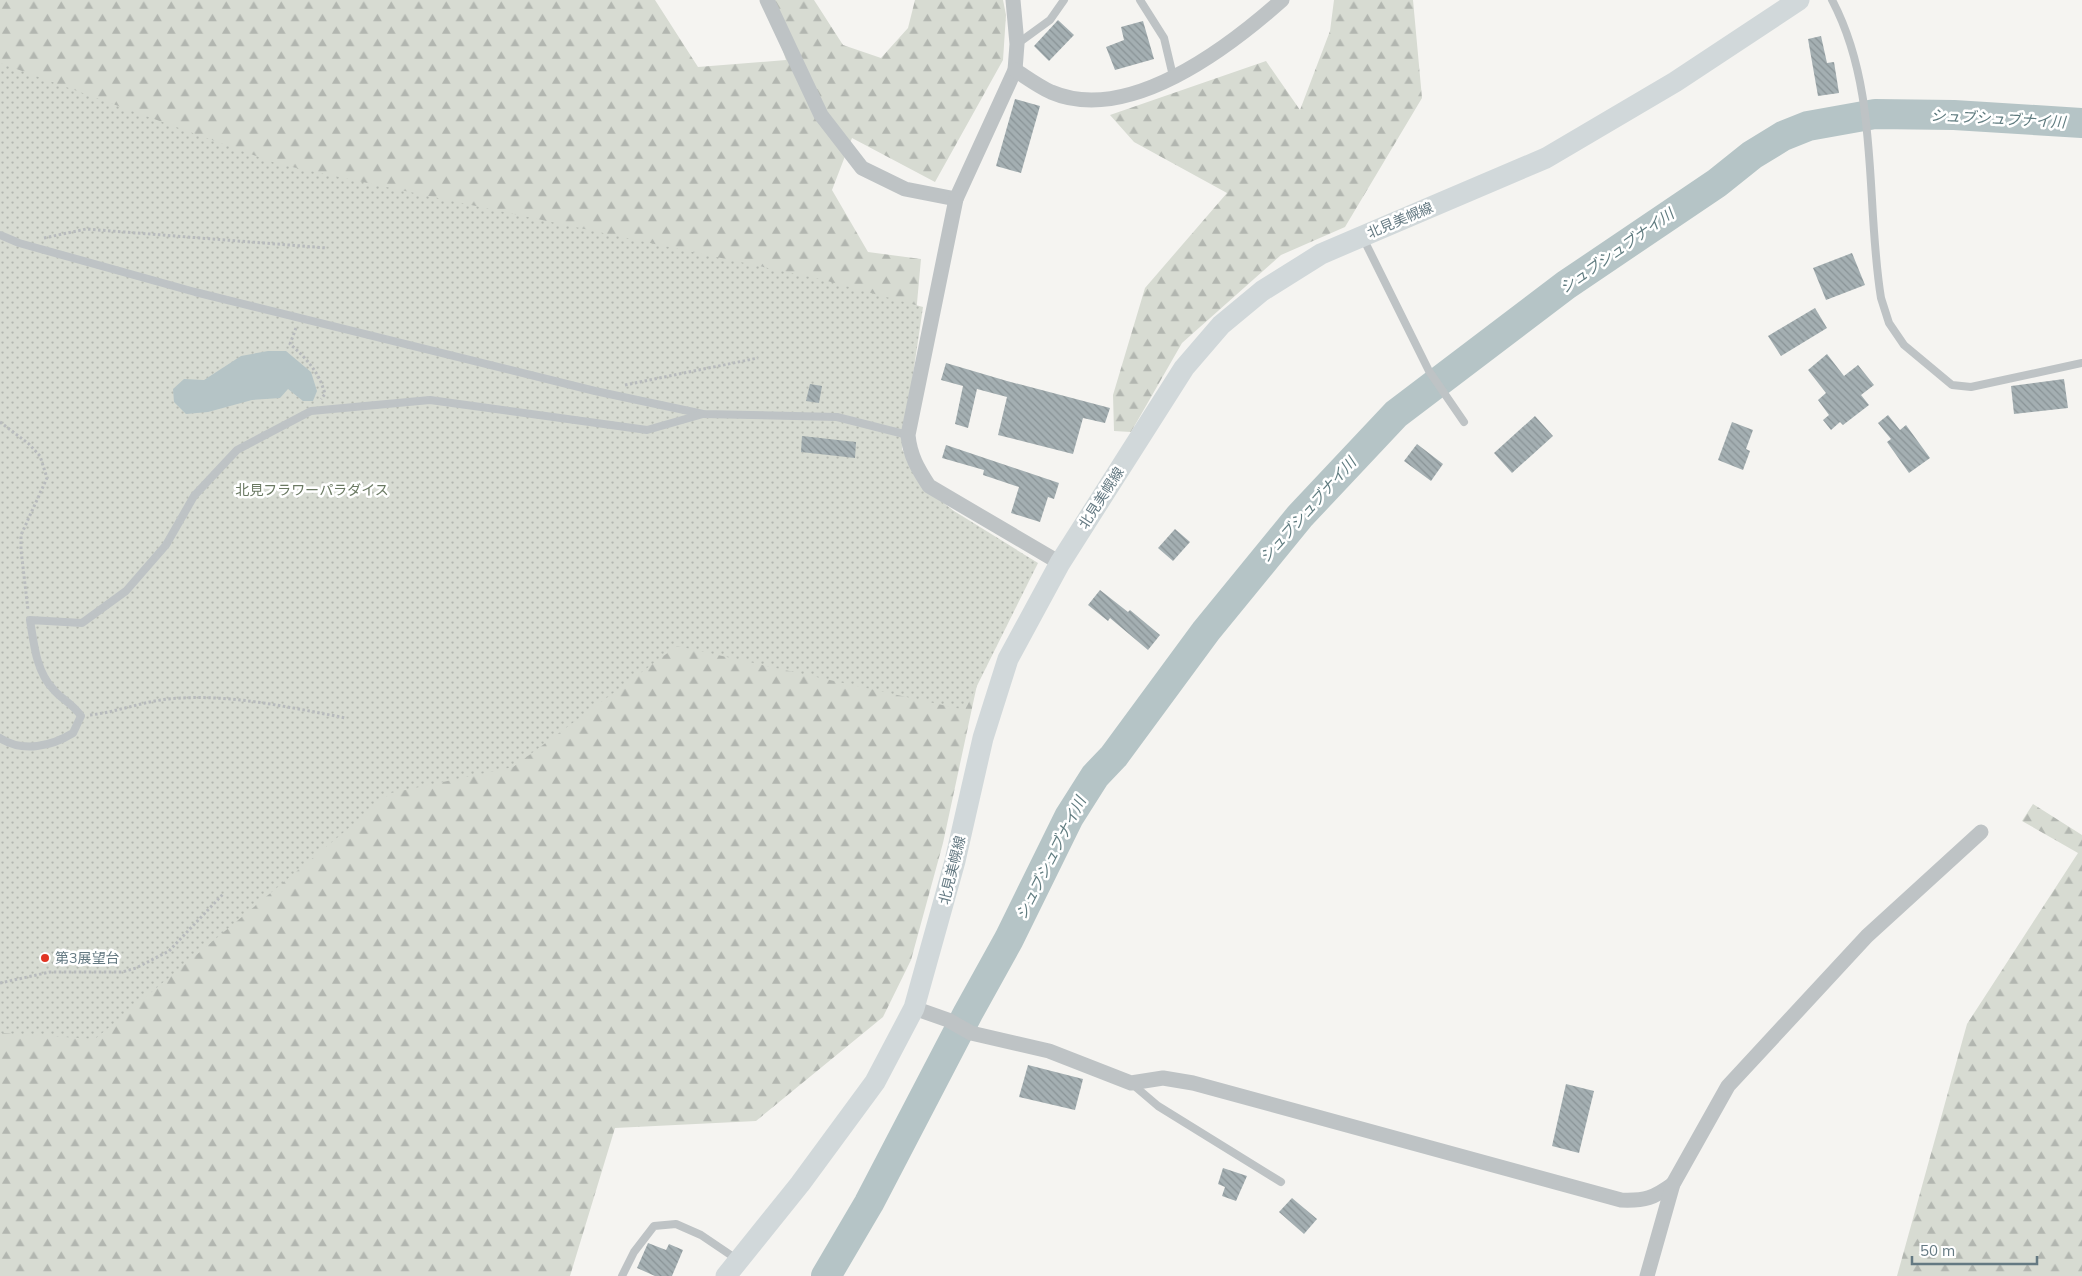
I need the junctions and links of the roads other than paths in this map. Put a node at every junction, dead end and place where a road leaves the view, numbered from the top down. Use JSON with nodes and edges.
{"nodes":[{"id":1,"x":767,"y":0,"type":"edge"},
{"id":2,"x":1013,"y":0,"type":"edge"},
{"id":3,"x":1064,"y":0,"type":"edge"},
{"id":4,"x":1140,"y":0,"type":"edge"},
{"id":5,"x":1282,"y":0,"type":"edge"},
{"id":6,"x":1799,"y":0,"type":"edge"},
{"id":7,"x":1832,"y":0,"type":"edge"},
{"id":8,"x":1017,"y":44,"type":"junction"},
{"id":9,"x":1015,"y":70,"type":"junction"},
{"id":10,"x":1173,"y":76,"type":"junction"},
{"id":11,"x":956,"y":199,"type":"junction"},
{"id":12,"x":0,"y":234,"type":"edge"},
{"id":13,"x":1363,"y":236,"type":"junction"},
{"id":14,"x":2082,"y":363,"type":"edge"},
{"id":15,"x":703,"y":414,"type":"junction"},
{"id":16,"x":1464,"y":422,"type":"dead end"},
{"id":17,"x":908,"y":435,"type":"junction"},
{"id":18,"x":1060,"y":563,"type":"junction"},
{"id":19,"x":0,"y":738,"type":"edge"},
{"id":20,"x":1981,"y":832,"type":"dead end"},
{"id":21,"x":914,"y":1008,"type":"junction"},
{"id":22,"x":1131,"y":1083,"type":"junction"},
{"id":23,"x":1281,"y":1182,"type":"dead end"},
{"id":24,"x":1673,"y":1184,"type":"junction"},
{"id":25,"x":732,"y":1268,"type":"edge"},
{"id":26,"x":622,"y":1276,"type":"edge"},
{"id":27,"x":1647,"y":1276,"type":"edge"}],
"edges":[{"from":1,"to":11,"type":"street"},
{"from":2,"to":8,"type":"street"},
{"from":3,"to":8,"type":"lane"},
{"from":4,"to":10,"type":"lane"},
{"from":5,"to":10,"type":"street"},
{"from":6,"to":13,"type":"main road","name":"北見美幌線"},
{"from":7,"to":14,"type":"lane"},
{"from":8,"to":9,"type":"street"},
{"from":9,"to":10,"type":"street"},
{"from":9,"to":11,"type":"street"},
{"from":11,"to":17,"type":"street"},
{"from":12,"to":15,"type":"lane"},
{"from":13,"to":16,"type":"lane"},
{"from":13,"to":18,"type":"main road","name":"北見美幌線"},
{"from":15,"to":17,"type":"lane"},
{"from":15,"to":19,"type":"lane"},
{"from":17,"to":18,"type":"street"},
{"from":18,"to":21,"type":"main road","name":"北見美幌線"},
{"from":20,"to":24,"type":"street"},
{"from":21,"to":22,"type":"street"},
{"from":21,"to":25,"type":"main road","name":"北見美幌線"},
{"from":22,"to":23,"type":"lane"},
{"from":22,"to":24,"type":"street"},
{"from":24,"to":27,"type":"street"},
{"from":25,"to":26,"type":"lane"}]}
